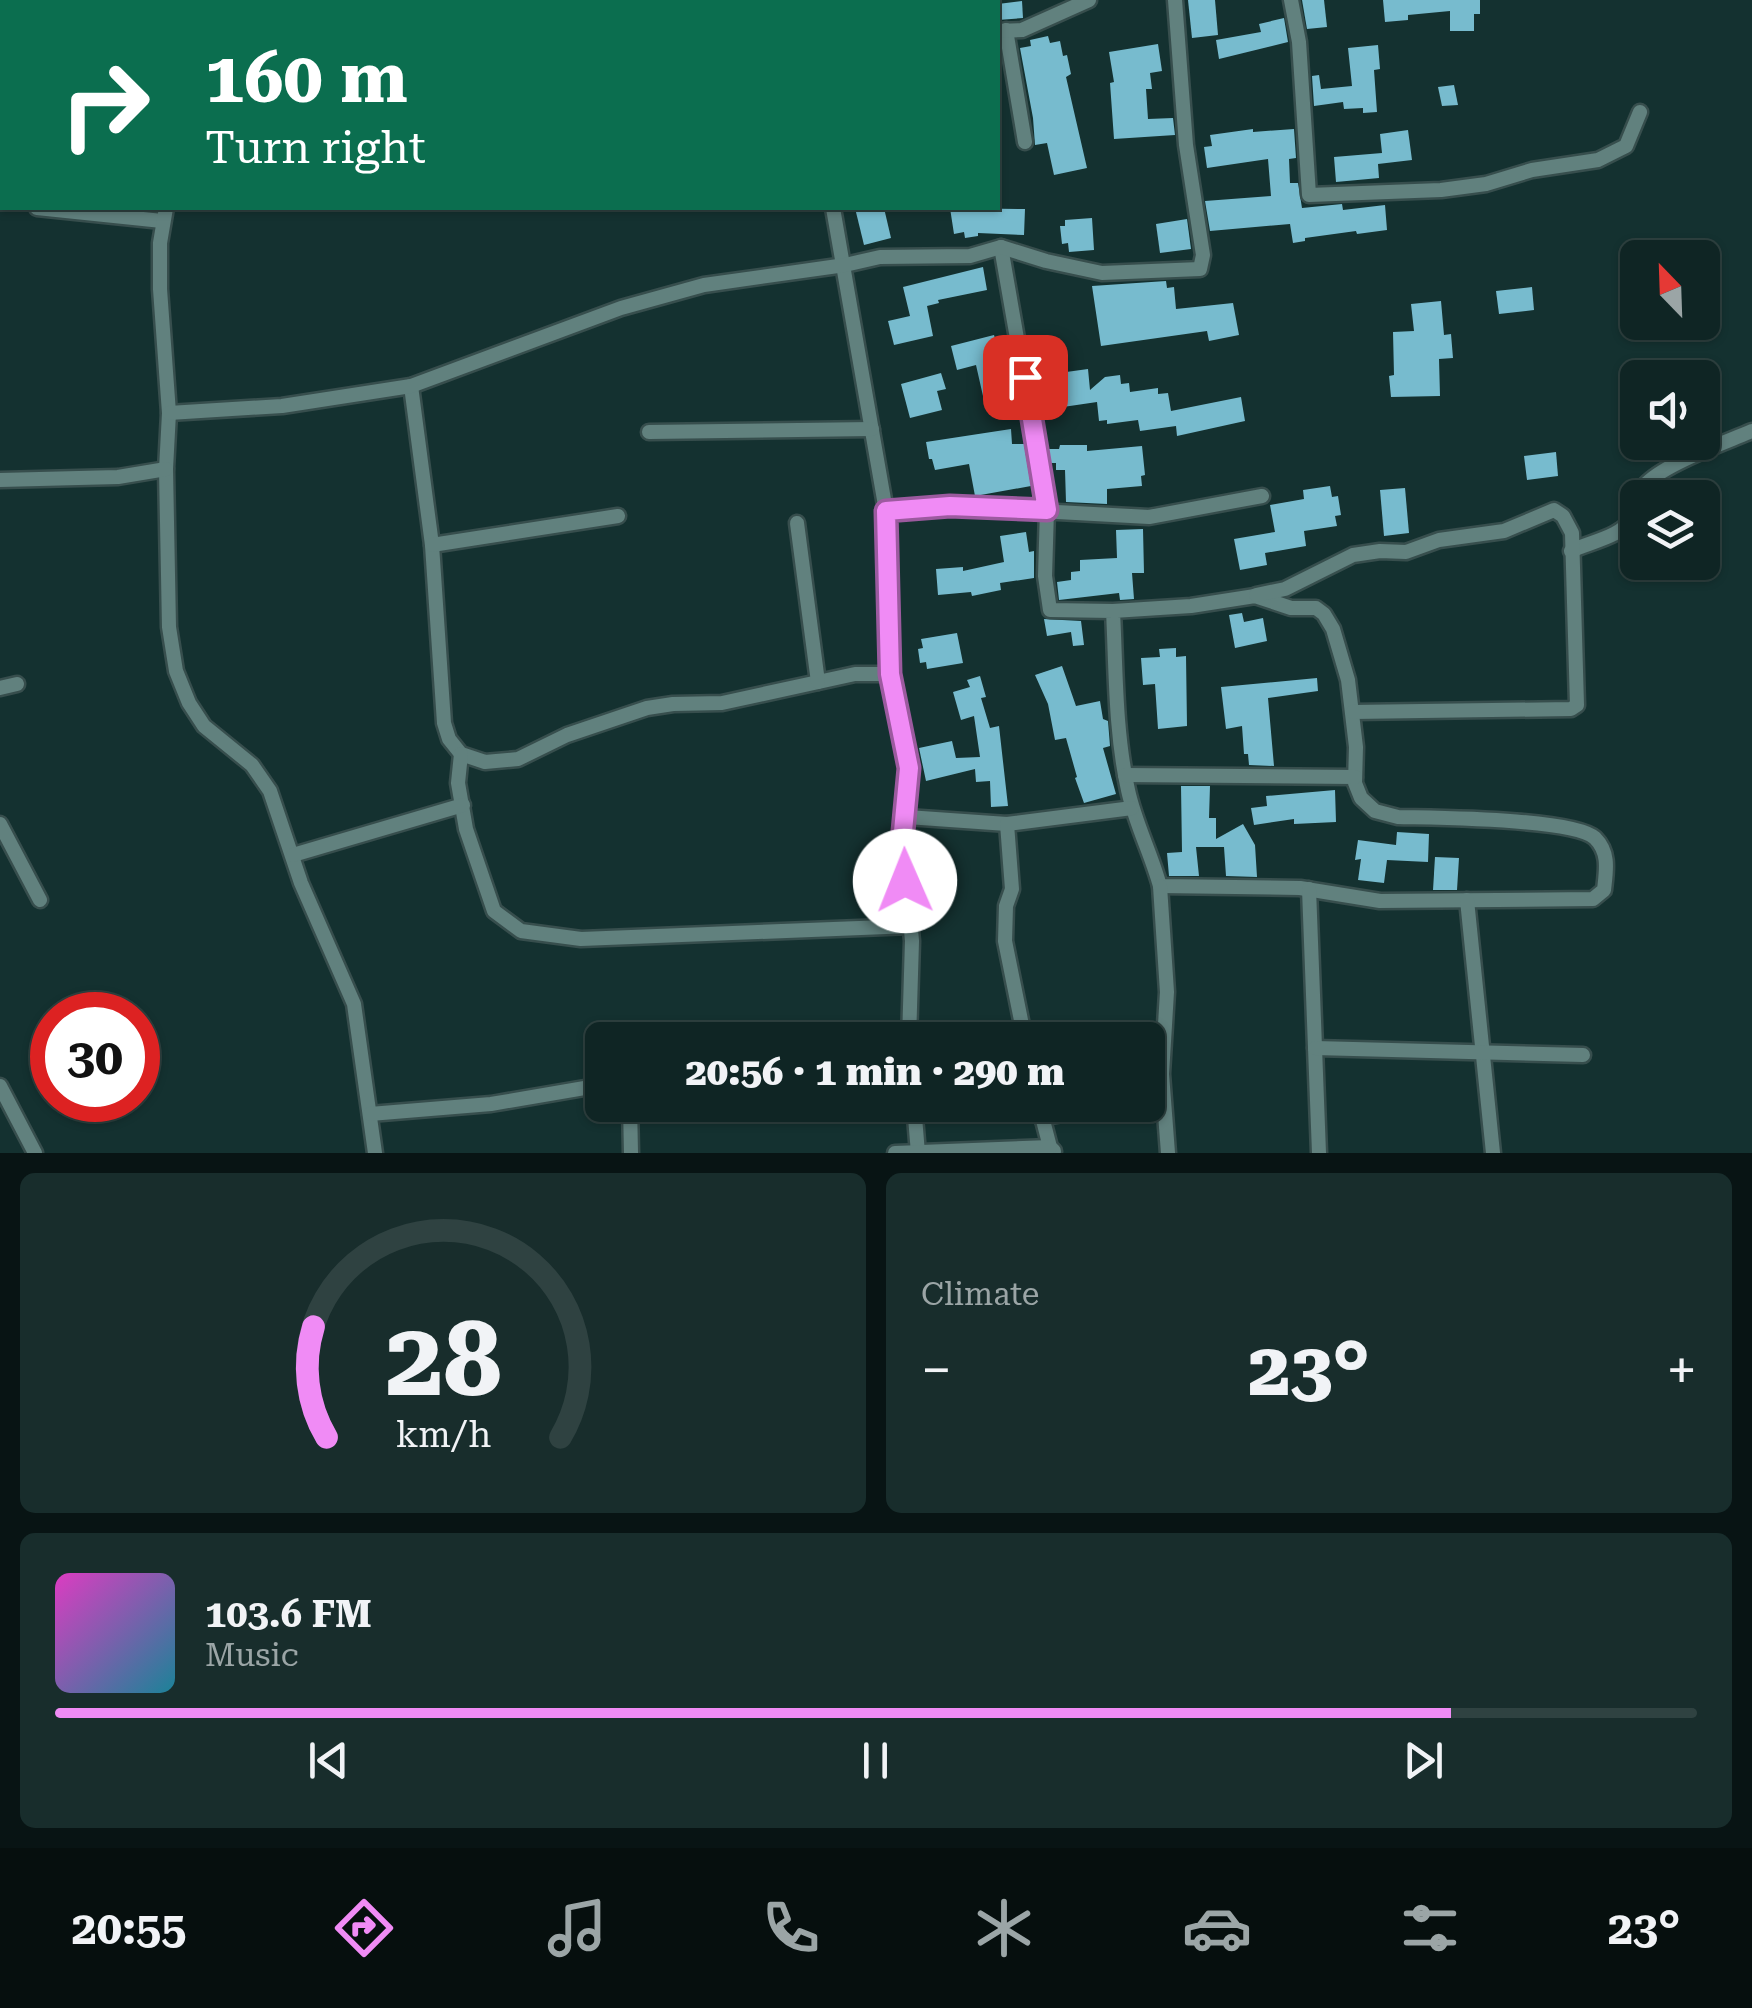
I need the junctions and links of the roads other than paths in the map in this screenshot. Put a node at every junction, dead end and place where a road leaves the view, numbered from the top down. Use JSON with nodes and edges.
{"nodes":[{"id":1,"x":1089,"y":0,"type":"edge"},
{"id":2,"x":1175,"y":0,"type":"edge"},
{"id":3,"x":1291,"y":0,"type":"edge"},
{"id":4,"x":1002,"y":31,"type":"edge"},
{"id":5,"x":1640,"y":112,"type":"dead end"},
{"id":6,"x":1026,"y":142,"type":"dead end"},
{"id":7,"x":79,"y":210,"type":"edge"},
{"id":8,"x":834,"y":210,"type":"edge"},
{"id":9,"x":164,"y":214,"type":"edge"},
{"id":10,"x":1001,"y":247,"type":"junction"},
{"id":11,"x":845,"y":265,"type":"junction"},
{"id":12,"x":410,"y":386,"type":"junction"},
{"id":13,"x":169,"y":412,"type":"junction"},
{"id":14,"x":872,"y":429,"type":"junction"},
{"id":15,"x":1752,"y":431,"type":"edge"},
{"id":16,"x":649,"y":432,"type":"dead end"},
{"id":17,"x":166,"y":469,"type":"junction"},
{"id":18,"x":0,"y":480,"type":"edge"},
{"id":19,"x":1262,"y":496,"type":"dead end"},
{"id":20,"x":1047,"y":510,"type":"junction"},
{"id":21,"x":886,"y":511,"type":"junction"},
{"id":22,"x":618,"y":516,"type":"dead end"},
{"id":23,"x":798,"y":523,"type":"dead end"},
{"id":24,"x":432,"y":545,"type":"junction"},
{"id":25,"x":1572,"y":551,"type":"junction"},
{"id":26,"x":1255,"y":596,"type":"junction"},
{"id":27,"x":1112,"y":611,"type":"junction"},
{"id":28,"x":890,"y":674,"type":"junction"},
{"id":29,"x":818,"y":682,"type":"junction"},
{"id":30,"x":17,"y":684,"type":"dead end"},
{"id":31,"x":0,"y":688,"type":"edge"},
{"id":32,"x":1352,"y":712,"type":"junction"},
{"id":33,"x":461,"y":754,"type":"junction"},
{"id":34,"x":1125,"y":776,"type":"junction"},
{"id":35,"x":1355,"y":777,"type":"junction"},
{"id":36,"x":463,"y":805,"type":"junction"},
{"id":37,"x":1132,"y":808,"type":"junction"},
{"id":38,"x":906,"y":818,"type":"junction"},
{"id":39,"x":0,"y":824,"type":"edge"},
{"id":40,"x":1006,"y":824,"type":"junction"},
{"id":41,"x":292,"y":855,"type":"junction"},
{"id":42,"x":1160,"y":886,"type":"junction"},
{"id":43,"x":1309,"y":889,"type":"junction"},
{"id":44,"x":40,"y":900,"type":"dead end"},
{"id":45,"x":1467,"y":900,"type":"junction"},
{"id":46,"x":910,"y":926,"type":"junction"},
{"id":47,"x":908,"y":1022,"type":"edge"},
{"id":48,"x":1022,"y":1022,"type":"edge"},
{"id":49,"x":1164,"y":1022,"type":"edge"},
{"id":50,"x":1315,"y":1048,"type":"junction"},
{"id":51,"x":1482,"y":1052,"type":"junction"},
{"id":52,"x":1583,"y":1055,"type":"dead end"},
{"id":53,"x":0,"y":1086,"type":"edge"},
{"id":54,"x":585,"y":1089,"type":"edge"},
{"id":55,"x":5,"y":1108,"type":"edge"},
{"id":56,"x":370,"y":1114,"type":"junction"},
{"id":57,"x":630,"y":1122,"type":"edge"},
{"id":58,"x":915,"y":1122,"type":"edge"},
{"id":59,"x":1043,"y":1122,"type":"edge"},
{"id":60,"x":1161,"y":1122,"type":"edge"},
{"id":61,"x":1052,"y":1150,"type":"edge"},
{"id":62,"x":918,"y":1152,"type":"edge"},
{"id":63,"x":36,"y":1153,"type":"edge"},
{"id":64,"x":375,"y":1153,"type":"edge"},
{"id":65,"x":631,"y":1153,"type":"edge"},
{"id":66,"x":895,"y":1153,"type":"edge"},
{"id":67,"x":1168,"y":1153,"type":"edge"},
{"id":68,"x":1319,"y":1153,"type":"edge"},
{"id":69,"x":1493,"y":1153,"type":"edge"}],
"edges":[{"from":1,"to":4,"type":"street"},
{"from":2,"to":10,"type":"street"},
{"from":3,"to":5,"type":"street"},
{"from":4,"to":6,"type":"street"},
{"from":7,"to":9,"type":"street"},
{"from":8,"to":11,"type":"street"},
{"from":9,"to":13,"type":"street"},
{"from":10,"to":11,"type":"street"},
{"from":10,"to":20,"type":"street"},
{"from":11,"to":12,"type":"street"},
{"from":11,"to":14,"type":"street"},
{"from":12,"to":13,"type":"street"},
{"from":12,"to":24,"type":"street"},
{"from":13,"to":17,"type":"street"},
{"from":14,"to":16,"type":"street"},
{"from":14,"to":21,"type":"street"},
{"from":15,"to":25,"type":"street"},
{"from":17,"to":18,"type":"street"},
{"from":17,"to":41,"type":"street"},
{"from":19,"to":20,"type":"street"},
{"from":20,"to":21,"type":"street"},
{"from":20,"to":27,"type":"street"},
{"from":21,"to":28,"type":"street"},
{"from":22,"to":24,"type":"street"},
{"from":23,"to":29,"type":"street"},
{"from":24,"to":33,"type":"street"},
{"from":25,"to":26,"type":"street"},
{"from":25,"to":32,"type":"street"},
{"from":26,"to":27,"type":"street"},
{"from":26,"to":32,"type":"street"},
{"from":27,"to":34,"type":"street"},
{"from":28,"to":29,"type":"street"},
{"from":28,"to":38,"type":"street"},
{"from":29,"to":33,"type":"street"},
{"from":30,"to":31,"type":"street"},
{"from":32,"to":35,"type":"street"},
{"from":33,"to":36,"type":"street"},
{"from":34,"to":35,"type":"street"},
{"from":34,"to":37,"type":"street"},
{"from":35,"to":45,"type":"street"},
{"from":36,"to":41,"type":"street"},
{"from":36,"to":46,"type":"street"},
{"from":37,"to":40,"type":"street"},
{"from":37,"to":42,"type":"street"},
{"from":38,"to":40,"type":"street"},
{"from":38,"to":46,"type":"street"},
{"from":39,"to":44,"type":"street"},
{"from":40,"to":48,"type":"street"},
{"from":41,"to":56,"type":"street"},
{"from":42,"to":43,"type":"street"},
{"from":42,"to":49,"type":"street"},
{"from":43,"to":45,"type":"street"},
{"from":43,"to":50,"type":"street"},
{"from":45,"to":51,"type":"street"},
{"from":46,"to":47,"type":"street"},
{"from":50,"to":51,"type":"street"},
{"from":50,"to":68,"type":"street"},
{"from":51,"to":52,"type":"street"},
{"from":51,"to":69,"type":"street"},
{"from":53,"to":55,"type":"street"},
{"from":54,"to":56,"type":"street"},
{"from":55,"to":63,"type":"street"},
{"from":56,"to":64,"type":"street"},
{"from":57,"to":65,"type":"street"},
{"from":58,"to":62,"type":"street"},
{"from":59,"to":61,"type":"street"},
{"from":60,"to":67,"type":"street"},
{"from":61,"to":62,"type":"street"},
{"from":62,"to":66,"type":"street"}]}
